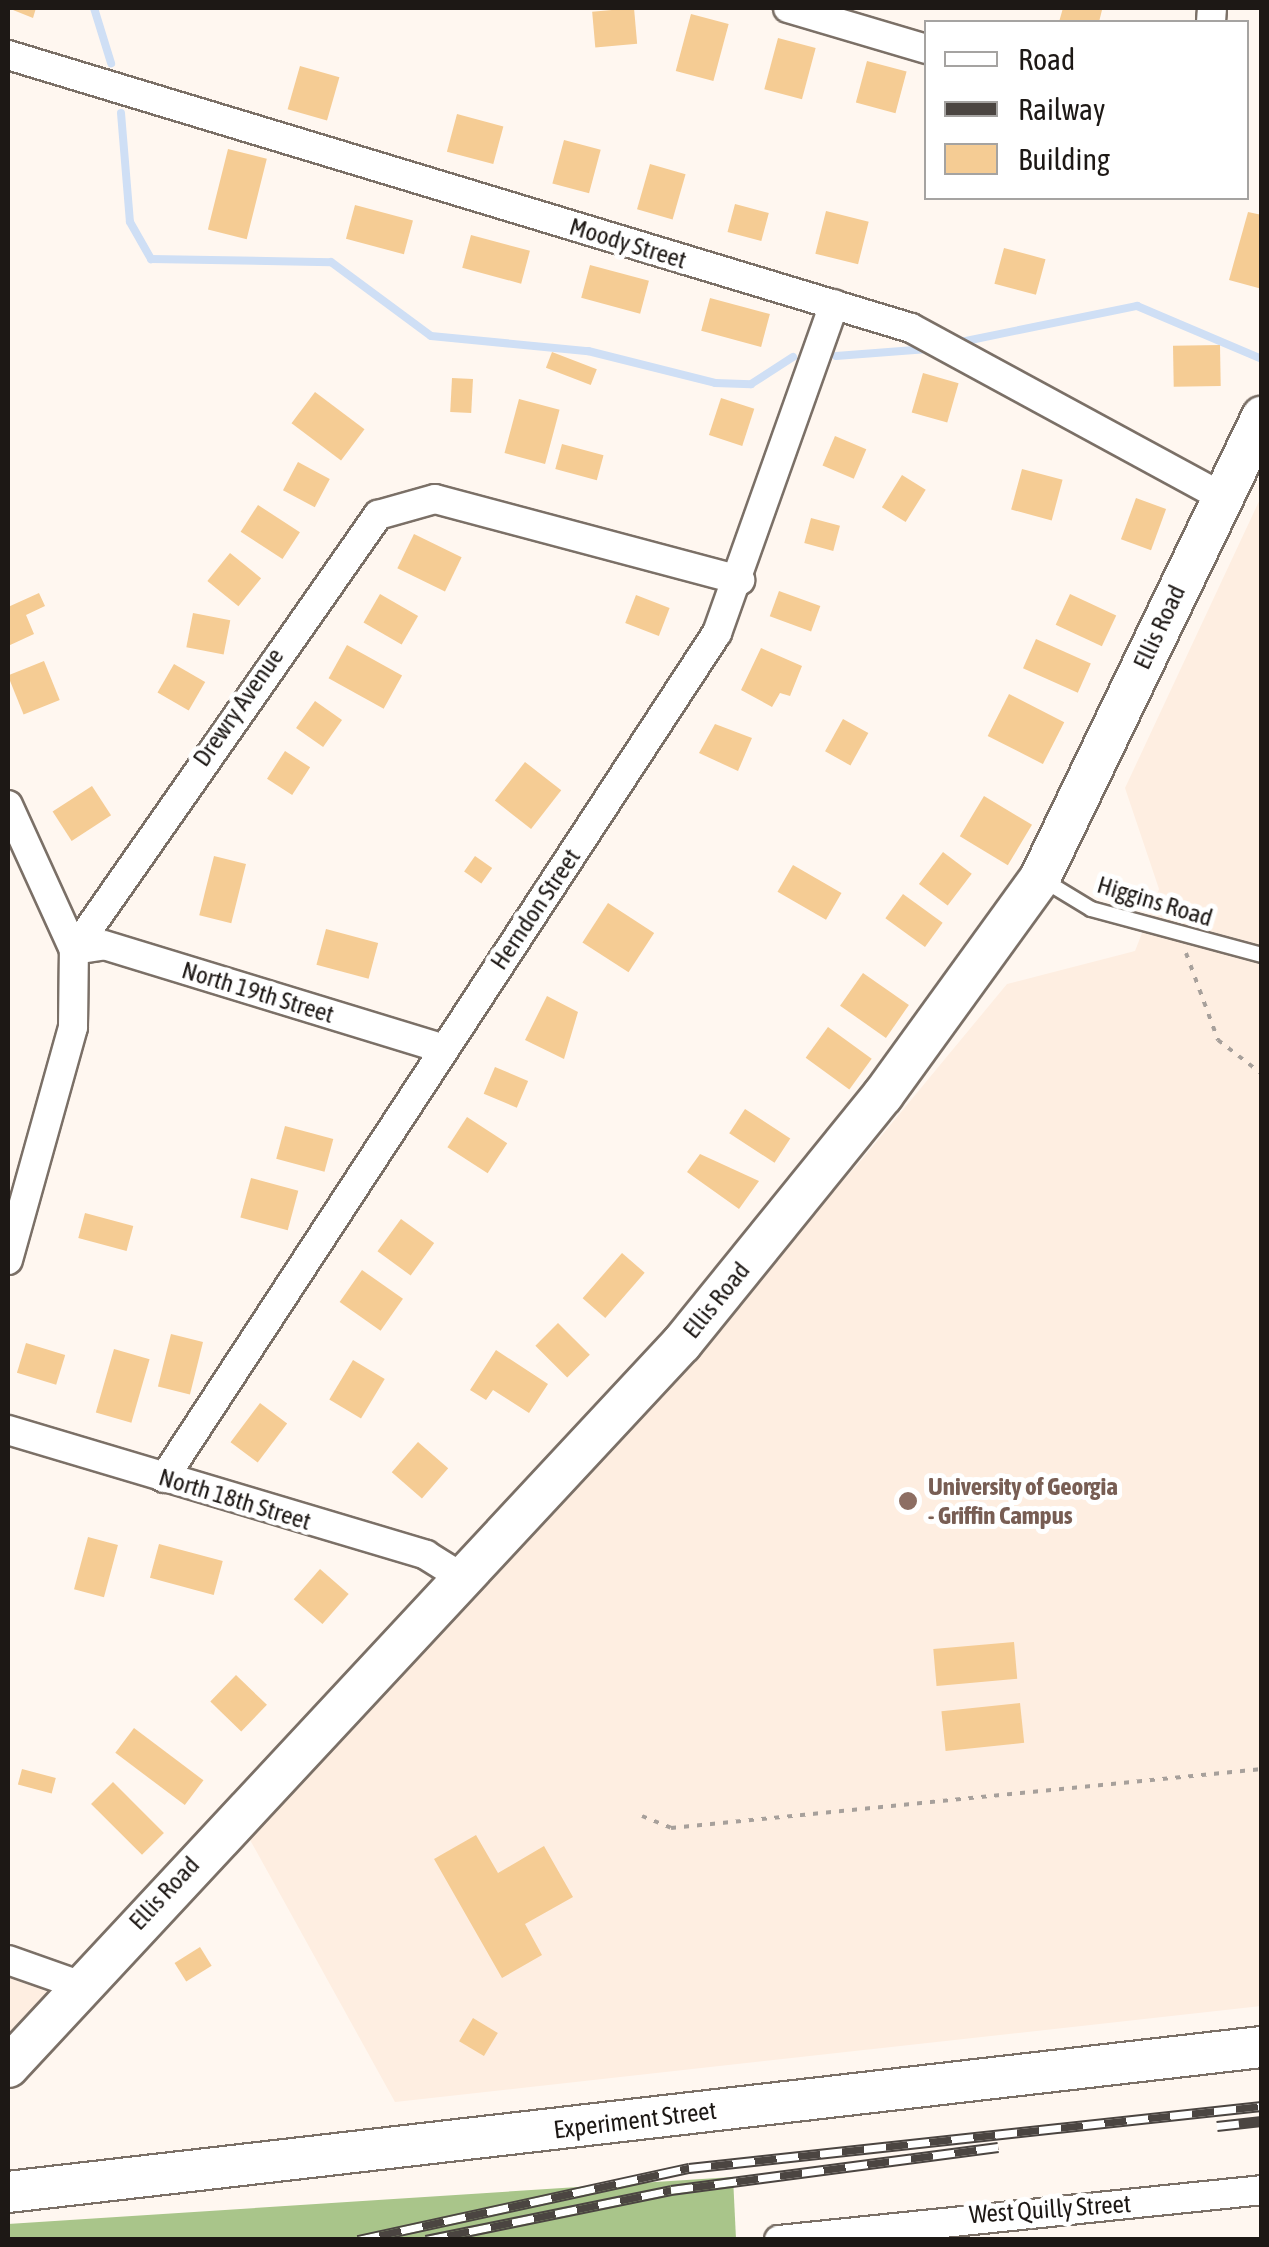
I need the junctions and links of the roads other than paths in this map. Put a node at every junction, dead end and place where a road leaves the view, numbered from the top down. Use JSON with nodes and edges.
{"nodes":[{"id":1,"x":788,"y":8,"type":"edge"},
{"id":2,"x":924,"y":47,"type":"edge"},
{"id":3,"x":8,"y":56,"type":"edge"},
{"id":4,"x":834,"y":304,"type":"junction"},
{"id":5,"x":1262,"y":416,"type":"edge"},
{"id":6,"x":1221,"y":496,"type":"junction"},
{"id":7,"x":740,"y":580,"type":"junction"},
{"id":8,"x":8,"y":805,"type":"edge"},
{"id":9,"x":1040,"y":878,"type":"junction"},
{"id":10,"x":74,"y":950,"type":"junction"},
{"id":11,"x":1262,"y":955,"type":"edge"},
{"id":12,"x":441,"y":1048,"type":"junction"},
{"id":13,"x":8,"y":1260,"type":"edge"},
{"id":14,"x":8,"y":1430,"type":"edge"},
{"id":15,"x":164,"y":1478,"type":"junction"},
{"id":16,"x":460,"y":1576,"type":"junction"},
{"id":17,"x":8,"y":1960,"type":"edge"},
{"id":18,"x":78,"y":1986,"type":"junction"},
{"id":19,"x":1262,"y":2046,"type":"edge"},
{"id":20,"x":8,"y":2067,"type":"edge"},
{"id":21,"x":1262,"y":2190,"type":"edge"},
{"id":22,"x":8,"y":2192,"type":"edge"},
{"id":23,"x":778,"y":2240,"type":"edge"}],
"edges":[{"from":1,"to":2,"type":"street"},
{"from":3,"to":4,"type":"street","name":"Moody Street"},
{"from":4,"to":6,"type":"street","name":"Moody Street"},
{"from":4,"to":7,"type":"street","name":"Herndon Street"},
{"from":5,"to":6,"type":"street","name":"Ellis Road"},
{"from":6,"to":9,"type":"street","name":"Ellis Road"},
{"from":7,"to":10,"type":"street","name":"Drewry Avenue"},
{"from":7,"to":12,"type":"street","name":"Herndon Street"},
{"from":8,"to":10,"type":"street"},
{"from":9,"to":11,"type":"lane","name":"Higgins Road"},
{"from":9,"to":16,"type":"street","name":"Ellis Road"},
{"from":10,"to":12,"type":"street","name":"North 19th Street"},
{"from":10,"to":13,"type":"street"},
{"from":12,"to":15,"type":"street","name":"Herndon Street"},
{"from":14,"to":15,"type":"street","name":"North 18th Street"},
{"from":15,"to":16,"type":"street","name":"North 18th Street"},
{"from":16,"to":18,"type":"street","name":"Ellis Road"},
{"from":17,"to":18,"type":"street"},
{"from":18,"to":20,"type":"street","name":"Ellis Road"},
{"from":19,"to":22,"type":"street","name":"Experiment Street"},
{"from":21,"to":23,"type":"street","name":"West Quilly Street"}]}
